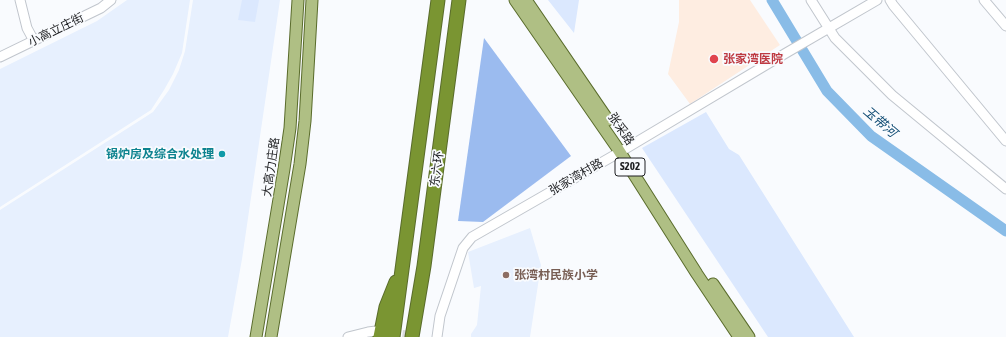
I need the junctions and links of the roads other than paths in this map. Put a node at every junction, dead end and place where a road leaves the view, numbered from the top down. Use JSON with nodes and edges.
{"nodes":[{"id":1,"x":20,"y":0,"type":"edge"},
{"id":2,"x":111,"y":0,"type":"edge"},
{"id":3,"x":298,"y":0,"type":"edge"},
{"id":4,"x":312,"y":0,"type":"edge"},
{"id":5,"x":438,"y":0,"type":"edge"},
{"id":6,"x":459,"y":0,"type":"edge"},
{"id":7,"x":515,"y":0,"type":"edge"},
{"id":8,"x":526,"y":0,"type":"edge"},
{"id":9,"x":811,"y":0,"type":"edge"},
{"id":10,"x":877,"y":0,"type":"edge"},
{"id":11,"x":890,"y":0,"type":"edge"},
{"id":12,"x":984,"y":0,"type":"edge"},
{"id":13,"x":1006,"y":26,"type":"edge"},
{"id":14,"x":828,"y":28,"type":"junction"},
{"id":15,"x":34,"y":41,"type":"junction"},
{"id":16,"x":0,"y":57,"type":"edge"},
{"id":17,"x":1006,"y":141,"type":"edge"},
{"id":18,"x":623,"y":150,"type":"junction"},
{"id":19,"x":1006,"y":189,"type":"edge"},
{"id":20,"x":404,"y":262,"type":"junction"},
{"id":21,"x":378,"y":334,"type":"edge"},
{"id":22,"x":256,"y":337,"type":"edge"},
{"id":23,"x":271,"y":337,"type":"edge"},
{"id":24,"x":348,"y":337,"type":"edge"},
{"id":25,"x":394,"y":337,"type":"edge"},
{"id":26,"x":417,"y":337,"type":"edge"},
{"id":27,"x":437,"y":337,"type":"edge"},
{"id":28,"x":739,"y":337,"type":"edge"},
{"id":29,"x":749,"y":337,"type":"edge"}],
"edges":[{"from":1,"to":15,"type":"street"},
{"from":2,"to":15,"type":"street","name":"小高立庄街"},
{"from":3,"to":22,"type":"main road","name":"大高力庄路"},
{"from":4,"to":23,"type":"main road"},
{"from":5,"to":20,"type":"highway","name":"东六环"},
{"from":6,"to":26,"type":"highway","name":"东六环"},
{"from":7,"to":18,"type":"main road","name":"张采路","number":"S202"},
{"from":8,"to":18,"type":"main road","name":"张采路","number":"S202"},
{"from":9,"to":14,"type":"street"},
{"from":10,"to":14,"type":"street","name":"张家湾村路"},
{"from":11,"to":17,"type":"street"},
{"from":12,"to":13,"type":"street"},
{"from":14,"to":18,"type":"street","name":"张家湾村路"},
{"from":14,"to":19,"type":"street"},
{"from":15,"to":16,"type":"street","name":"小高立庄街"},
{"from":18,"to":27,"type":"street","name":"张家湾村路"},
{"from":18,"to":28,"type":"main road","name":"张采路","number":"S202"},
{"from":18,"to":29,"type":"main road","name":"张采路","number":"S202"},
{"from":20,"to":21,"type":"highway"},
{"from":20,"to":25,"type":"highway","name":"东六环"},
{"from":21,"to":24,"type":"street"}]}
